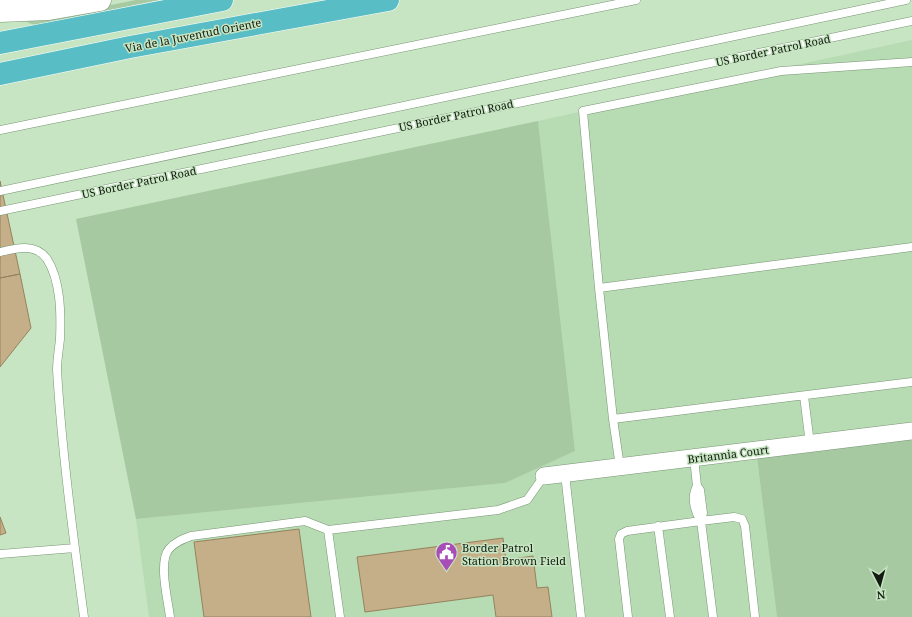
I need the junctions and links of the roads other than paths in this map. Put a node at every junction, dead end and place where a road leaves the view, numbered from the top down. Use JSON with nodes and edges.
{"nodes":[{"id":1,"x":100,"y":0,"type":"edge"},
{"id":2,"x":222,"y":0,"type":"edge"},
{"id":3,"x":388,"y":0,"type":"edge"},
{"id":4,"x":636,"y":0,"type":"edge"},
{"id":5,"x":906,"y":0,"type":"edge"},
{"id":6,"x":0,"y":11,"type":"edge"},
{"id":7,"x":912,"y":21,"type":"edge"},
{"id":8,"x":4,"y":39,"type":"edge"},
{"id":9,"x":912,"y":62,"type":"edge"},
{"id":10,"x":0,"y":74,"type":"edge"},
{"id":11,"x":0,"y":130,"type":"edge"},
{"id":12,"x":0,"y":191,"type":"edge"},
{"id":13,"x":0,"y":211,"type":"edge"},
{"id":14,"x":912,"y":247,"type":"edge"},
{"id":15,"x":0,"y":252,"type":"edge"},
{"id":16,"x":599,"y":288,"type":"junction"},
{"id":17,"x":912,"y":382,"type":"edge"},
{"id":18,"x":804,"y":396,"type":"junction"},
{"id":19,"x":613,"y":419,"type":"junction"},
{"id":20,"x":912,"y":431,"type":"edge"},
{"id":21,"x":810,"y":444,"type":"junction"},
{"id":22,"x":694,"y":458,"type":"junction"},
{"id":23,"x":620,"y":467,"type":"junction"},
{"id":24,"x":565,"y":474,"type":"junction"},
{"id":25,"x":544,"y":476,"type":"joint"},
{"id":26,"x":701,"y":521,"type":"junction"},
{"id":27,"x":658,"y":526,"type":"junction"},
{"id":28,"x":328,"y":530,"type":"junction"},
{"id":29,"x":75,"y":548,"type":"junction"},
{"id":30,"x":0,"y":554,"type":"edge"},
{"id":31,"x":84,"y":617,"type":"edge"},
{"id":32,"x":170,"y":617,"type":"edge"},
{"id":33,"x":340,"y":617,"type":"edge"},
{"id":34,"x":581,"y":617,"type":"edge"},
{"id":35,"x":628,"y":617,"type":"edge"},
{"id":36,"x":670,"y":617,"type":"edge"},
{"id":37,"x":713,"y":617,"type":"edge"},
{"id":38,"x":755,"y":617,"type":"edge"}],
"edges":[{"from":1,"to":6,"type":"main road"},
{"from":2,"to":8,"type":"highway"},
{"from":3,"to":10,"type":"highway","name":"Via de la Juventud Oriente"},
{"from":4,"to":11,"type":"lane"},
{"from":5,"to":12,"type":"lane"},
{"from":7,"to":13,"type":"lane","name":"US Border Patrol Road"},
{"from":9,"to":16,"type":"lane"},
{"from":14,"to":16,"type":"lane"},
{"from":15,"to":29,"type":"lane"},
{"from":16,"to":19,"type":"lane"},
{"from":17,"to":18,"type":"lane"},
{"from":18,"to":19,"type":"lane"},
{"from":18,"to":21,"type":"lane"},
{"from":19,"to":23,"type":"lane"},
{"from":20,"to":21,"type":"street","name":"Britannia Court"},
{"from":21,"to":22,"type":"street","name":"Britannia Court"},
{"from":22,"to":23,"type":"street","name":"Britannia Court"},
{"from":22,"to":26,"type":"lane"},
{"from":23,"to":24,"type":"street","name":"Britannia Court"},
{"from":24,"to":25,"type":"street","name":"Britannia Court"},
{"from":24,"to":34,"type":"lane"},
{"from":25,"to":28,"type":"lane"},
{"from":26,"to":27,"type":"lane"},
{"from":26,"to":37,"type":"lane"},
{"from":26,"to":38,"type":"lane"},
{"from":27,"to":35,"type":"lane"},
{"from":27,"to":36,"type":"lane"},
{"from":28,"to":32,"type":"lane"},
{"from":28,"to":33,"type":"lane"},
{"from":29,"to":30,"type":"lane"},
{"from":29,"to":31,"type":"lane"}]}
